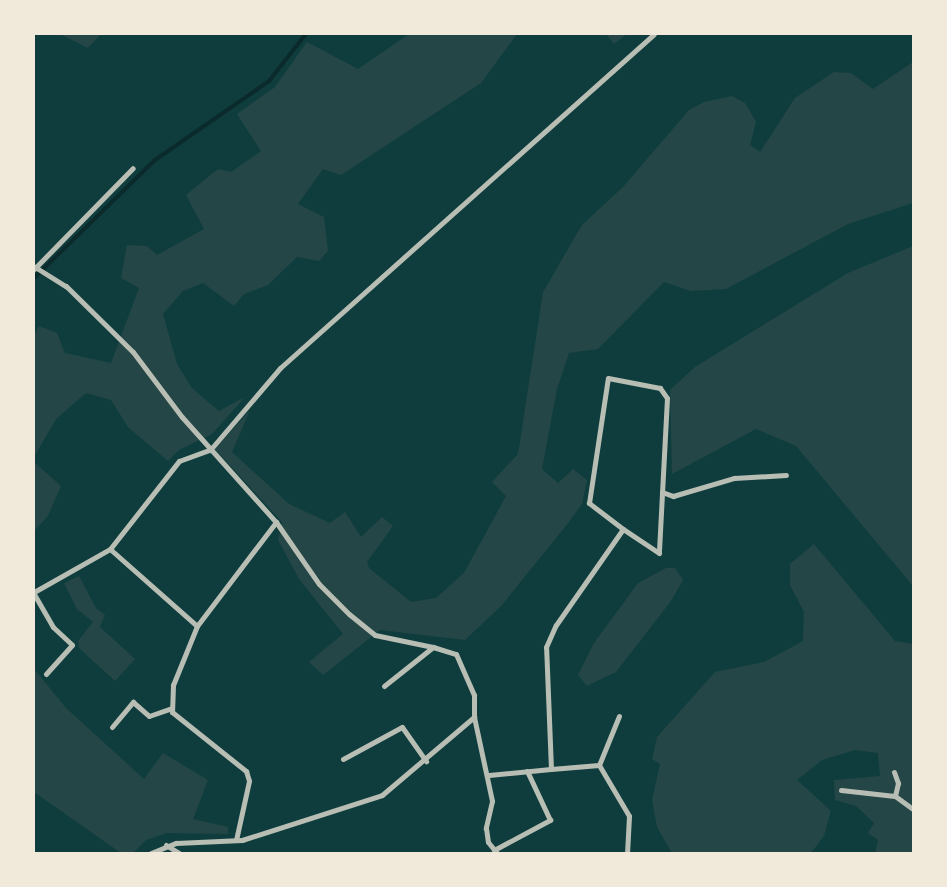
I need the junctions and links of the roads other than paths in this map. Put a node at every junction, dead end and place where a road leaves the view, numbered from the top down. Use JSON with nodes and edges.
{"nodes":[{"id":1,"x":654,"y":34,"type":"edge"},
{"id":2,"x":133,"y":168,"type":"dead end"},
{"id":3,"x":37,"y":270,"type":"edge"},
{"id":4,"x":210,"y":450,"type":"junction"},
{"id":5,"x":786,"y":475,"type":"dead end"},
{"id":6,"x":662,"y":492,"type":"junction"},
{"id":7,"x":276,"y":522,"type":"junction"},
{"id":8,"x":623,"y":529,"type":"junction"},
{"id":9,"x":110,"y":549,"type":"junction"},
{"id":10,"x":34,"y":593,"type":"edge"},
{"id":11,"x":197,"y":626,"type":"junction"},
{"id":12,"x":433,"y":647,"type":"junction"},
{"id":13,"x":46,"y":674,"type":"dead end"},
{"id":14,"x":384,"y":686,"type":"dead end"},
{"id":15,"x":172,"y":708,"type":"junction"},
{"id":16,"x":619,"y":716,"type":"dead end"},
{"id":17,"x":474,"y":717,"type":"junction"},
{"id":18,"x":112,"y":727,"type":"dead end"},
{"id":19,"x":343,"y":759,"type":"dead end"},
{"id":20,"x":426,"y":761,"type":"junction"},
{"id":21,"x":599,"y":765,"type":"junction"},
{"id":22,"x":551,"y":769,"type":"junction"},
{"id":23,"x":527,"y":772,"type":"junction"},
{"id":24,"x":894,"y":772,"type":"dead end"},
{"id":25,"x":489,"y":775,"type":"junction"},
{"id":26,"x":841,"y":790,"type":"dead end"},
{"id":27,"x":895,"y":796,"type":"junction"},
{"id":28,"x":913,"y":809,"type":"edge"},
{"id":29,"x":236,"y":840,"type":"junction"},
{"id":30,"x":166,"y":845,"type":"junction"},
{"id":31,"x":495,"y":852,"type":"edge"},
{"id":32,"x":151,"y":853,"type":"edge"},
{"id":33,"x":179,"y":853,"type":"edge"},
{"id":34,"x":626,"y":853,"type":"edge"}],
"edges":[{"from":1,"to":4,"type":"street"},
{"from":2,"to":3,"type":"street"},
{"from":3,"to":4,"type":"street"},
{"from":4,"to":7,"type":"street"},
{"from":4,"to":9,"type":"street"},
{"from":5,"to":6,"type":"street"},
{"from":6,"to":8,"type":"street"},
{"from":6,"to":8,"type":"street"},
{"from":7,"to":11,"type":"street"},
{"from":7,"to":12,"type":"street"},
{"from":8,"to":22,"type":"street"},
{"from":9,"to":10,"type":"street"},
{"from":9,"to":11,"type":"street"},
{"from":10,"to":13,"type":"street"},
{"from":11,"to":15,"type":"street"},
{"from":12,"to":14,"type":"street"},
{"from":12,"to":17,"type":"street"},
{"from":15,"to":18,"type":"street"},
{"from":15,"to":29,"type":"street"},
{"from":16,"to":21,"type":"street"},
{"from":17,"to":20,"type":"street"},
{"from":17,"to":25,"type":"street"},
{"from":19,"to":20,"type":"street"},
{"from":20,"to":29,"type":"street"},
{"from":21,"to":22,"type":"street"},
{"from":21,"to":34,"type":"street"},
{"from":22,"to":23,"type":"street"},
{"from":23,"to":25,"type":"street"},
{"from":23,"to":31,"type":"street"},
{"from":24,"to":27,"type":"street"},
{"from":25,"to":31,"type":"street"},
{"from":26,"to":27,"type":"street"},
{"from":27,"to":28,"type":"street"},
{"from":29,"to":30,"type":"street"},
{"from":30,"to":32,"type":"street"},
{"from":30,"to":33,"type":"street"}]}
